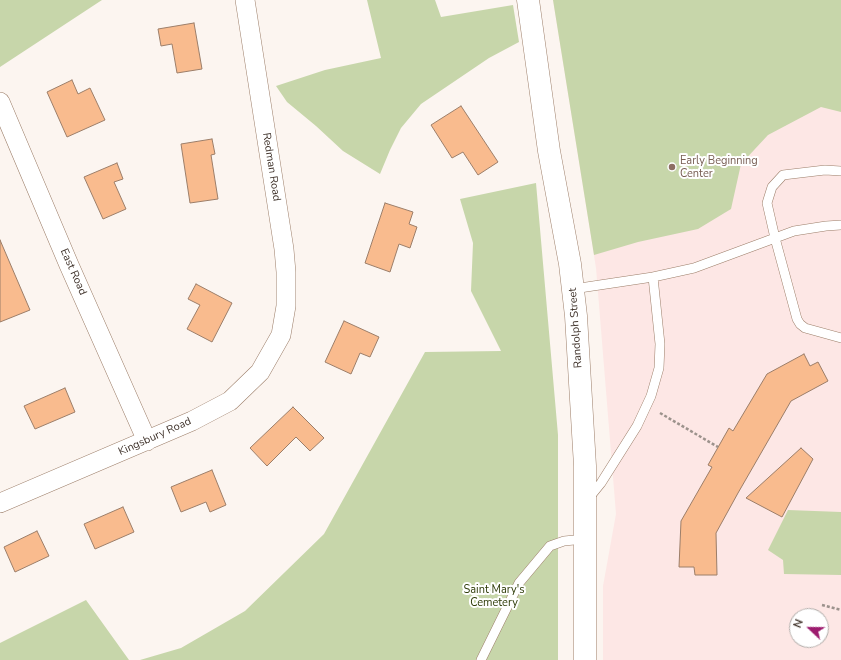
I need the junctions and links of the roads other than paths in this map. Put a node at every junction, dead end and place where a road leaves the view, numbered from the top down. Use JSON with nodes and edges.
{"nodes":[{"id":1,"x":245,"y":0,"type":"edge"},
{"id":2,"x":528,"y":0,"type":"edge"},
{"id":3,"x":0,"y":102,"type":"edge"},
{"id":4,"x":841,"y":171,"type":"edge"},
{"id":5,"x":841,"y":225,"type":"edge"},
{"id":6,"x":775,"y":238,"type":"junction"},
{"id":7,"x":652,"y":277,"type":"junction"},
{"id":8,"x":573,"y":289,"type":"junction"},
{"id":9,"x":281,"y":334,"type":"joint"},
{"id":10,"x":841,"y":338,"type":"edge"},
{"id":11,"x":147,"y":441,"type":"junction"},
{"id":12,"x":0,"y":503,"type":"edge"},
{"id":13,"x":585,"y":503,"type":"junction"},
{"id":14,"x":585,"y":539,"type":"junction"},
{"id":15,"x":481,"y":660,"type":"edge"},
{"id":16,"x":585,"y":660,"type":"edge"}],
"edges":[{"from":1,"to":9,"type":"street","name":"Redman Road"},
{"from":2,"to":8,"type":"main road","name":"Randolph Street"},
{"from":3,"to":11,"type":"street","name":"East Road"},
{"from":4,"to":6,"type":"lane"},
{"from":5,"to":6,"type":"lane"},
{"from":6,"to":7,"type":"lane"},
{"from":6,"to":10,"type":"lane"},
{"from":7,"to":8,"type":"lane"},
{"from":7,"to":13,"type":"lane"},
{"from":8,"to":13,"type":"main road","name":"Randolph Street"},
{"from":9,"to":11,"type":"street","name":"Kingsbury Road"},
{"from":11,"to":12,"type":"street","name":"Kingsbury Road"},
{"from":13,"to":14,"type":"main road","name":"Randolph Street"},
{"from":14,"to":15,"type":"lane"},
{"from":14,"to":16,"type":"main road","name":"Randolph Street"}]}
